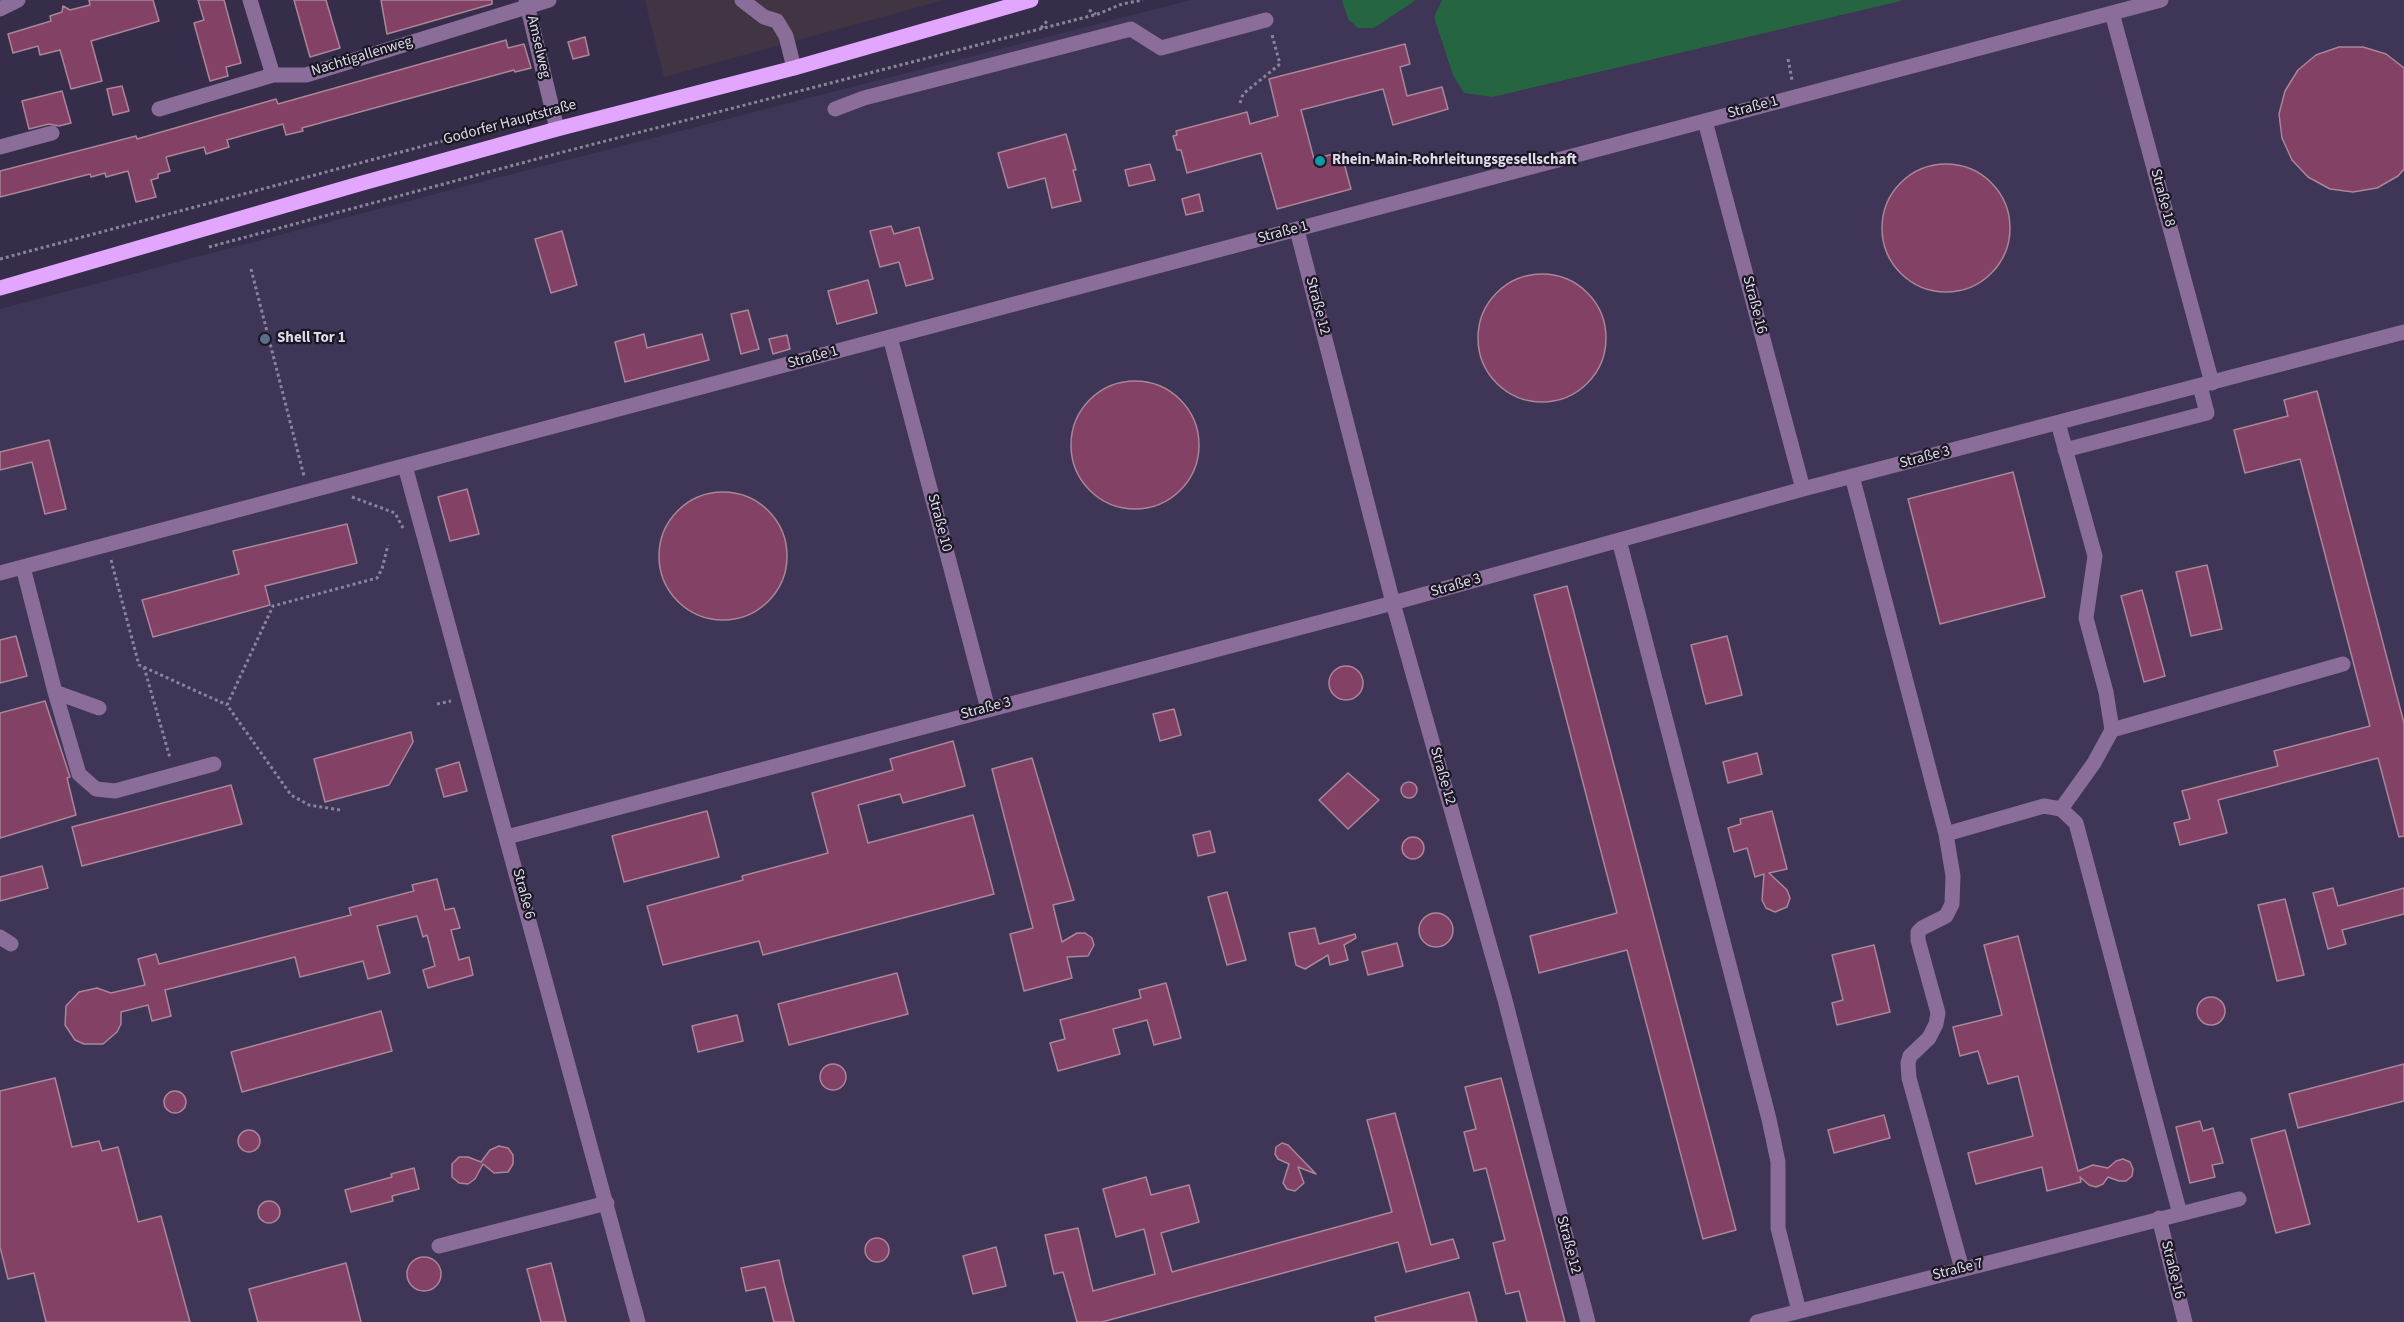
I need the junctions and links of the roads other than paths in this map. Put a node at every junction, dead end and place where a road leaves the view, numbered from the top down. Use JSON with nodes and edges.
{"nodes":[{"id":1,"x":18,"y":0,"type":"edge"},
{"id":2,"x":250,"y":0,"type":"edge"},
{"id":3,"x":549,"y":0,"type":"edge"},
{"id":4,"x":742,"y":0,"type":"edge"},
{"id":5,"x":1031,"y":0,"type":"edge"},
{"id":6,"x":2161,"y":0,"type":"edge"},
{"id":7,"x":527,"y":3,"type":"edge"},
{"id":8,"x":0,"y":9,"type":"edge"},
{"id":9,"x":2112,"y":13,"type":"junction"},
{"id":10,"x":1266,"y":20,"type":"road end"},
{"id":11,"x":794,"y":68,"type":"junction"},
{"id":12,"x":273,"y":75,"type":"junction"},
{"id":13,"x":159,"y":109,"type":"dead end"},
{"id":14,"x":835,"y":109,"type":"dead end"},
{"id":15,"x":1706,"y":121,"type":"junction"},
{"id":16,"x":557,"y":129,"type":"junction"},
{"id":17,"x":52,"y":133,"type":"dead end"},
{"id":18,"x":0,"y":147,"type":"edge"},
{"id":19,"x":1297,"y":230,"type":"junction"},
{"id":20,"x":0,"y":288,"type":"edge"},
{"id":21,"x":2404,"y":332,"type":"edge"},
{"id":22,"x":890,"y":337,"type":"junction"},
{"id":23,"x":2206,"y":385,"type":"junction"},
{"id":24,"x":2058,"y":423,"type":"junction"},
{"id":25,"x":2066,"y":450,"type":"junction"},
{"id":26,"x":405,"y":466,"type":"junction"},
{"id":27,"x":1852,"y":476,"type":"junction"},
{"id":28,"x":1803,"y":489,"type":"junction"},
{"id":29,"x":1618,"y":540,"type":"junction"},
{"id":30,"x":23,"y":567,"type":"junction"},
{"id":31,"x":0,"y":573,"type":"edge"},
{"id":32,"x":1393,"y":603,"type":"junction"},
{"id":33,"x":2343,"y":664,"type":"dead end"},
{"id":34,"x":55,"y":692,"type":"junction"},
{"id":35,"x":99,"y":708,"type":"dead end"},
{"id":36,"x":988,"y":709,"type":"junction"},
{"id":37,"x":2112,"y":730,"type":"junction"},
{"id":38,"x":214,"y":764,"type":"dead end"},
{"id":39,"x":2061,"y":809,"type":"junction"},
{"id":40,"x":1946,"y":834,"type":"junction"},
{"id":41,"x":507,"y":837,"type":"junction"},
{"id":42,"x":2239,"y":1198,"type":"dead end"},
{"id":43,"x":607,"y":1203,"type":"junction"},
{"id":44,"x":2180,"y":1214,"type":"junction"},
{"id":45,"x":2159,"y":1218,"type":"junction"},
{"id":46,"x":439,"y":1246,"type":"dead end"},
{"id":47,"x":1962,"y":1269,"type":"junction"},
{"id":48,"x":1799,"y":1311,"type":"junction"},
{"id":49,"x":638,"y":1322,"type":"edge"},
{"id":50,"x":1588,"y":1322,"type":"edge"},
{"id":51,"x":1757,"y":1322,"type":"edge"},
{"id":52,"x":2185,"y":1322,"type":"edge"}],
"edges":[{"from":1,"to":8,"type":"street"},
{"from":2,"to":12,"type":"street"},
{"from":3,"to":7,"type":"street","name":"Nachtigallenweg"},
{"from":4,"to":11,"type":"street"},
{"from":5,"to":11,"type":"main road","name":"Godorfer Hauptstraße"},
{"from":6,"to":9,"type":"street","name":"Straße 1"},
{"from":7,"to":12,"type":"street","name":"Nachtigallenweg"},
{"from":7,"to":16,"type":"street","name":"Amselweg"},
{"from":9,"to":15,"type":"street","name":"Straße 1"},
{"from":9,"to":23,"type":"street","name":"Straße 18"},
{"from":10,"to":14,"type":"street"},
{"from":11,"to":16,"type":"main road","name":"Godorfer Hauptstraße"},
{"from":12,"to":13,"type":"street","name":"Nachtigallenweg"},
{"from":15,"to":19,"type":"street","name":"Straße 1"},
{"from":15,"to":28,"type":"street","name":"Straße 16"},
{"from":16,"to":20,"type":"main road","name":"Godorfer Hauptstraße"},
{"from":17,"to":18,"type":"street"},
{"from":19,"to":22,"type":"street","name":"Straße 1"},
{"from":19,"to":32,"type":"street","name":"Straße 12"},
{"from":21,"to":23,"type":"street","name":"Straße 3"},
{"from":22,"to":26,"type":"street","name":"Straße 1"},
{"from":22,"to":36,"type":"street","name":"Straße 10"},
{"from":23,"to":24,"type":"street","name":"Straße 3"},
{"from":23,"to":25,"type":"street","name":"Straße 18"},
{"from":24,"to":25,"type":"street"},
{"from":24,"to":27,"type":"street","name":"Straße 3"},
{"from":25,"to":37,"type":"street"},
{"from":26,"to":30,"type":"street","name":"Straße 1"},
{"from":26,"to":41,"type":"street","name":"Straße 6"},
{"from":27,"to":28,"type":"street","name":"Straße 3"},
{"from":27,"to":40,"type":"street"},
{"from":28,"to":29,"type":"street","name":"Straße 3"},
{"from":29,"to":32,"type":"street","name":"Straße 3"},
{"from":29,"to":48,"type":"street"},
{"from":30,"to":31,"type":"street","name":"Straße 1"},
{"from":30,"to":34,"type":"street"},
{"from":32,"to":36,"type":"street","name":"Straße 3"},
{"from":32,"to":50,"type":"street","name":"Straße 12"},
{"from":33,"to":37,"type":"street"},
{"from":34,"to":35,"type":"street"},
{"from":34,"to":38,"type":"street"},
{"from":36,"to":41,"type":"street","name":"Straße 3"},
{"from":37,"to":39,"type":"street"},
{"from":39,"to":40,"type":"street"},
{"from":39,"to":44,"type":"street"},
{"from":40,"to":47,"type":"street"},
{"from":41,"to":43,"type":"street","name":"Straße 6"},
{"from":42,"to":44,"type":"street","name":"Straße 7"},
{"from":43,"to":46,"type":"street"},
{"from":43,"to":49,"type":"street","name":"Straße 6"},
{"from":44,"to":45,"type":"street","name":"Straße 7"},
{"from":45,"to":47,"type":"street","name":"Straße 7"},
{"from":45,"to":52,"type":"street","name":"Straße 16"},
{"from":47,"to":48,"type":"street","name":"Straße 7"},
{"from":48,"to":51,"type":"street","name":"Straße 7"}]}
